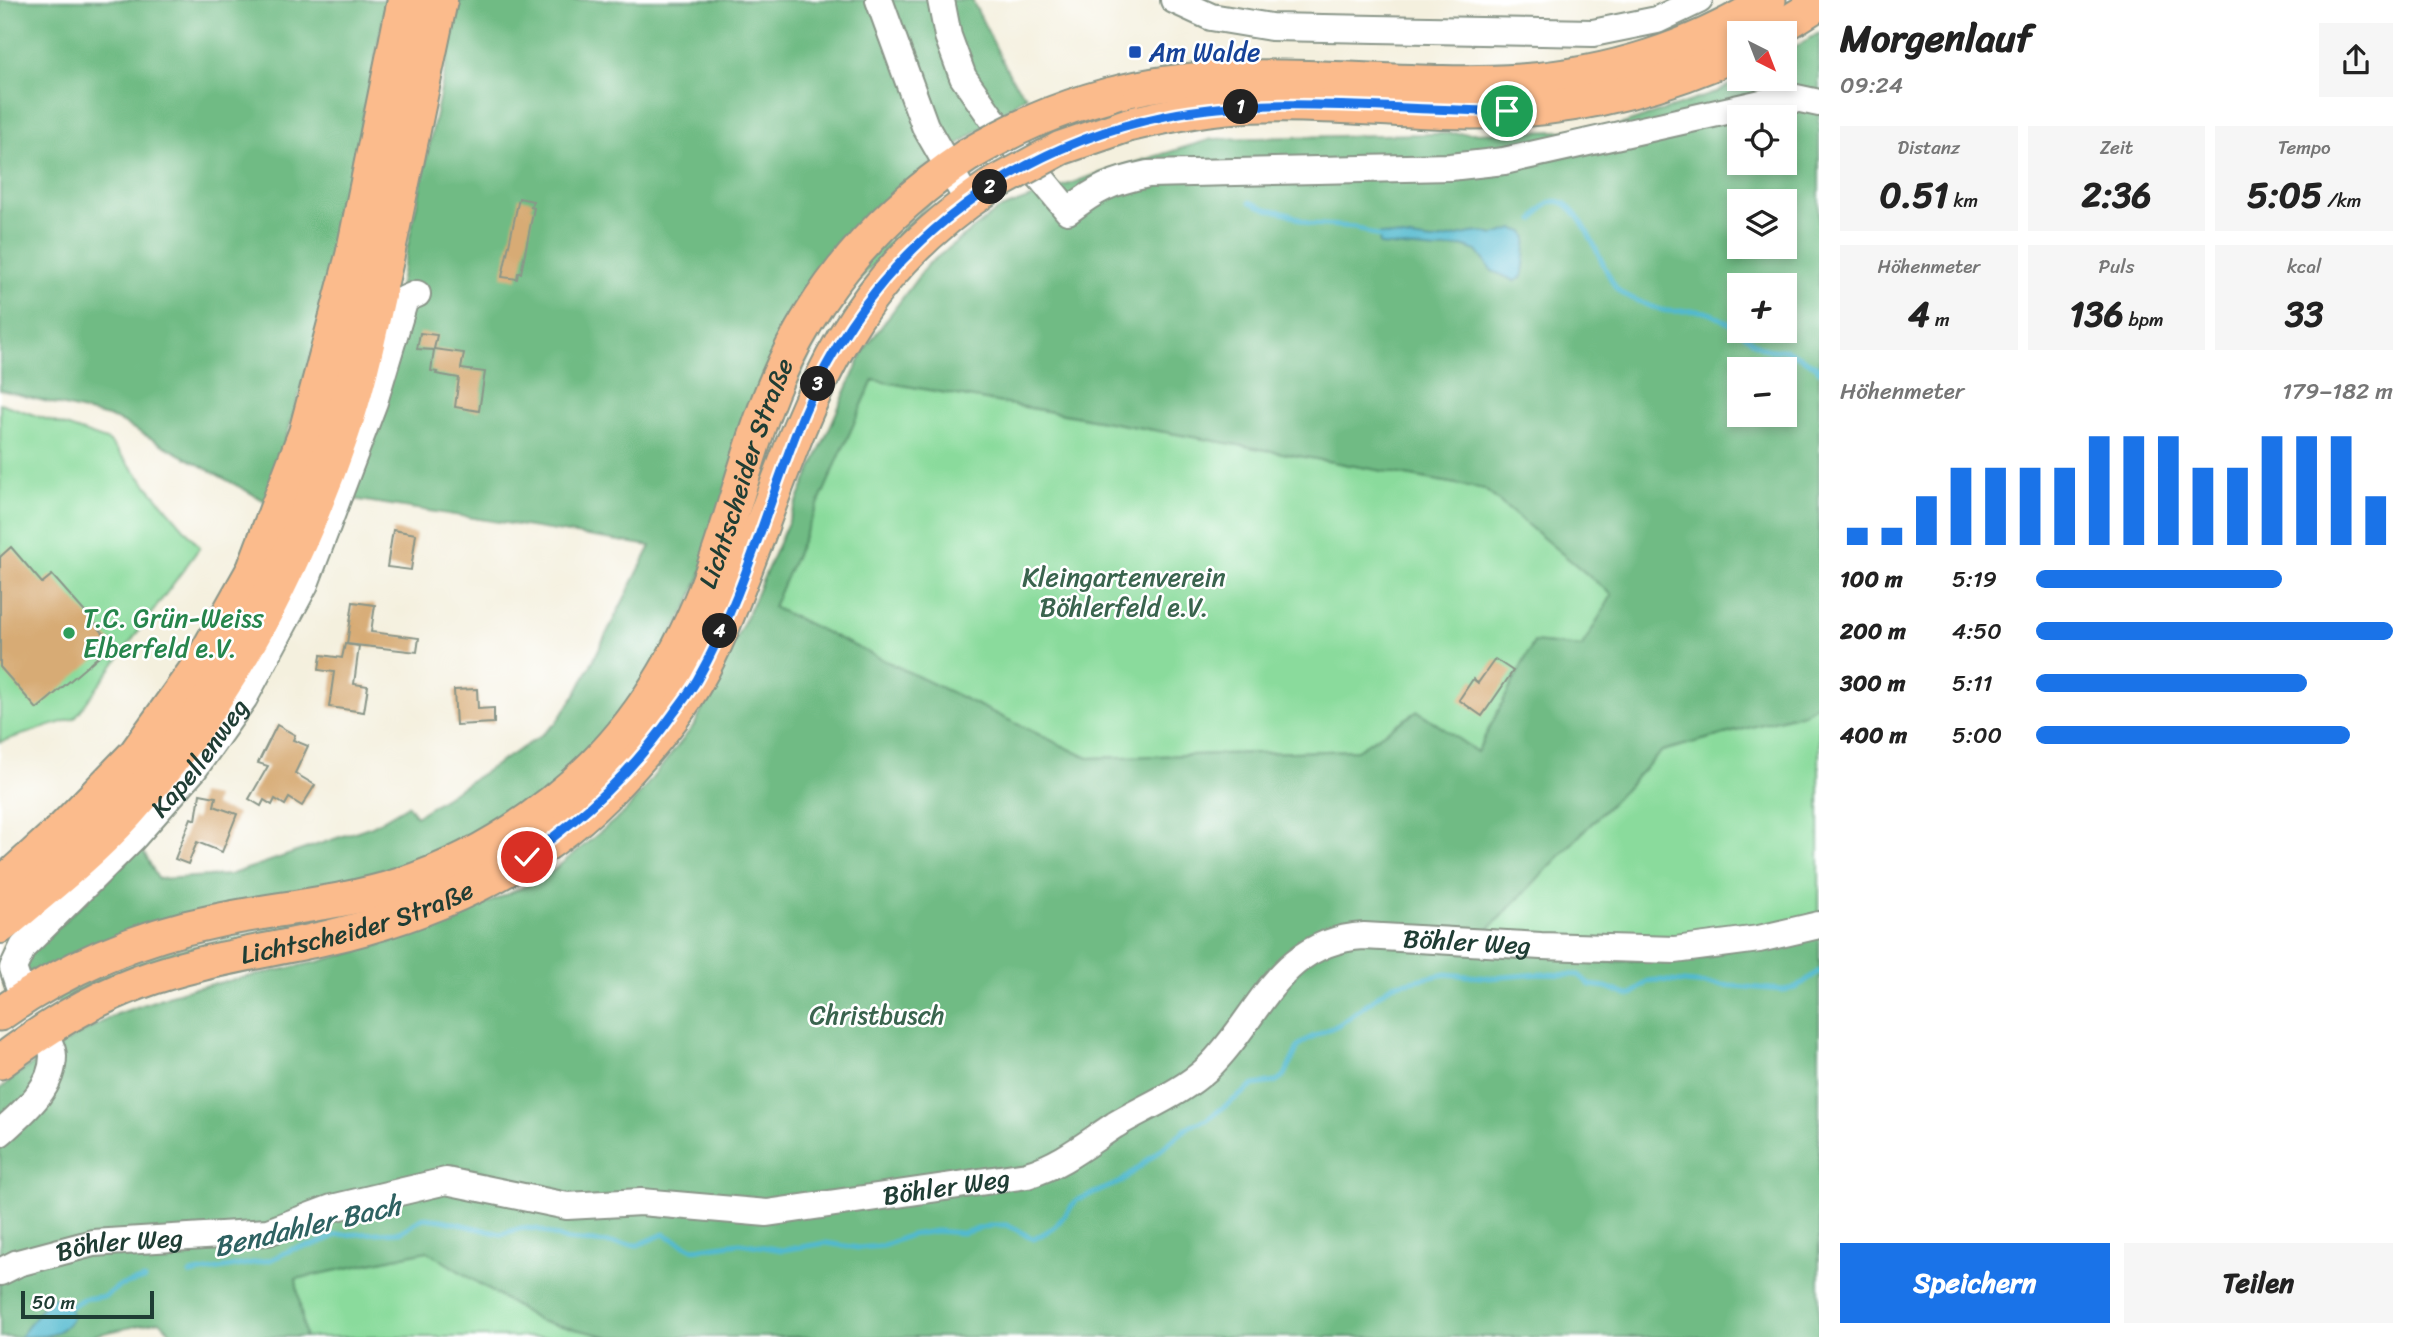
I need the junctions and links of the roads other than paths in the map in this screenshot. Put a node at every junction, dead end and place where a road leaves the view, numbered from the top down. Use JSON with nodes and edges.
{"nodes":[{"id":1,"x":407,"y":0,"type":"edge"},
{"id":2,"x":438,"y":0,"type":"edge"},
{"id":3,"x":879,"y":0,"type":"edge"},
{"id":4,"x":941,"y":0,"type":"edge"},
{"id":5,"x":1174,"y":0,"type":"edge"},
{"id":6,"x":1699,"y":0,"type":"edge"},
{"id":7,"x":1769,"y":0,"type":"edge"},
{"id":8,"x":1819,"y":3,"type":"edge"},
{"id":9,"x":1790,"y":21,"type":"edge"},
{"id":10,"x":1727,"y":58,"type":"edge"},
{"id":11,"x":1819,"y":103,"type":"edge"},
{"id":12,"x":959,"y":161,"type":"junction"},
{"id":13,"x":979,"y":194,"type":"junction"},
{"id":14,"x":417,"y":294,"type":"dead end"},
{"id":15,"x":0,"y":889,"type":"edge"},
{"id":16,"x":0,"y":924,"type":"edge"},
{"id":17,"x":1819,"y":925,"type":"edge"},
{"id":18,"x":13,"y":1005,"type":"edge"},
{"id":19,"x":43,"y":1030,"type":"junction"},
{"id":20,"x":0,"y":1062,"type":"edge"},
{"id":21,"x":0,"y":1133,"type":"edge"},
{"id":22,"x":0,"y":1272,"type":"edge"}],
"edges":[{"from":1,"to":15,"type":"highway"},
{"from":2,"to":16,"type":"highway"},
{"from":3,"to":12,"type":"street"},
{"from":4,"to":11,"type":"street"},
{"from":5,"to":6,"type":"street"},
{"from":7,"to":12,"type":"main road","name":"Lichtscheider Straße","bridge":true},
{"from":8,"to":9,"type":"main road"},
{"from":10,"to":13,"type":"main road","name":"Lichtscheider Straße","bridge":true},
{"from":12,"to":13,"type":"street"},
{"from":12,"to":18,"type":"main road","name":"Lichtscheider Straße"},
{"from":13,"to":19,"type":"main road","name":"Lichtscheider Straße"},
{"from":14,"to":18,"type":"street","name":"Kapellenweg"},
{"from":17,"to":22,"type":"street","name":"Böhler Weg"},
{"from":18,"to":19,"type":"main road","name":"Kapellenweg"},
{"from":19,"to":20,"type":"main road","name":"Lichtscheider Straße"},
{"from":19,"to":21,"type":"street","name":"Kapellenweg"}]}
